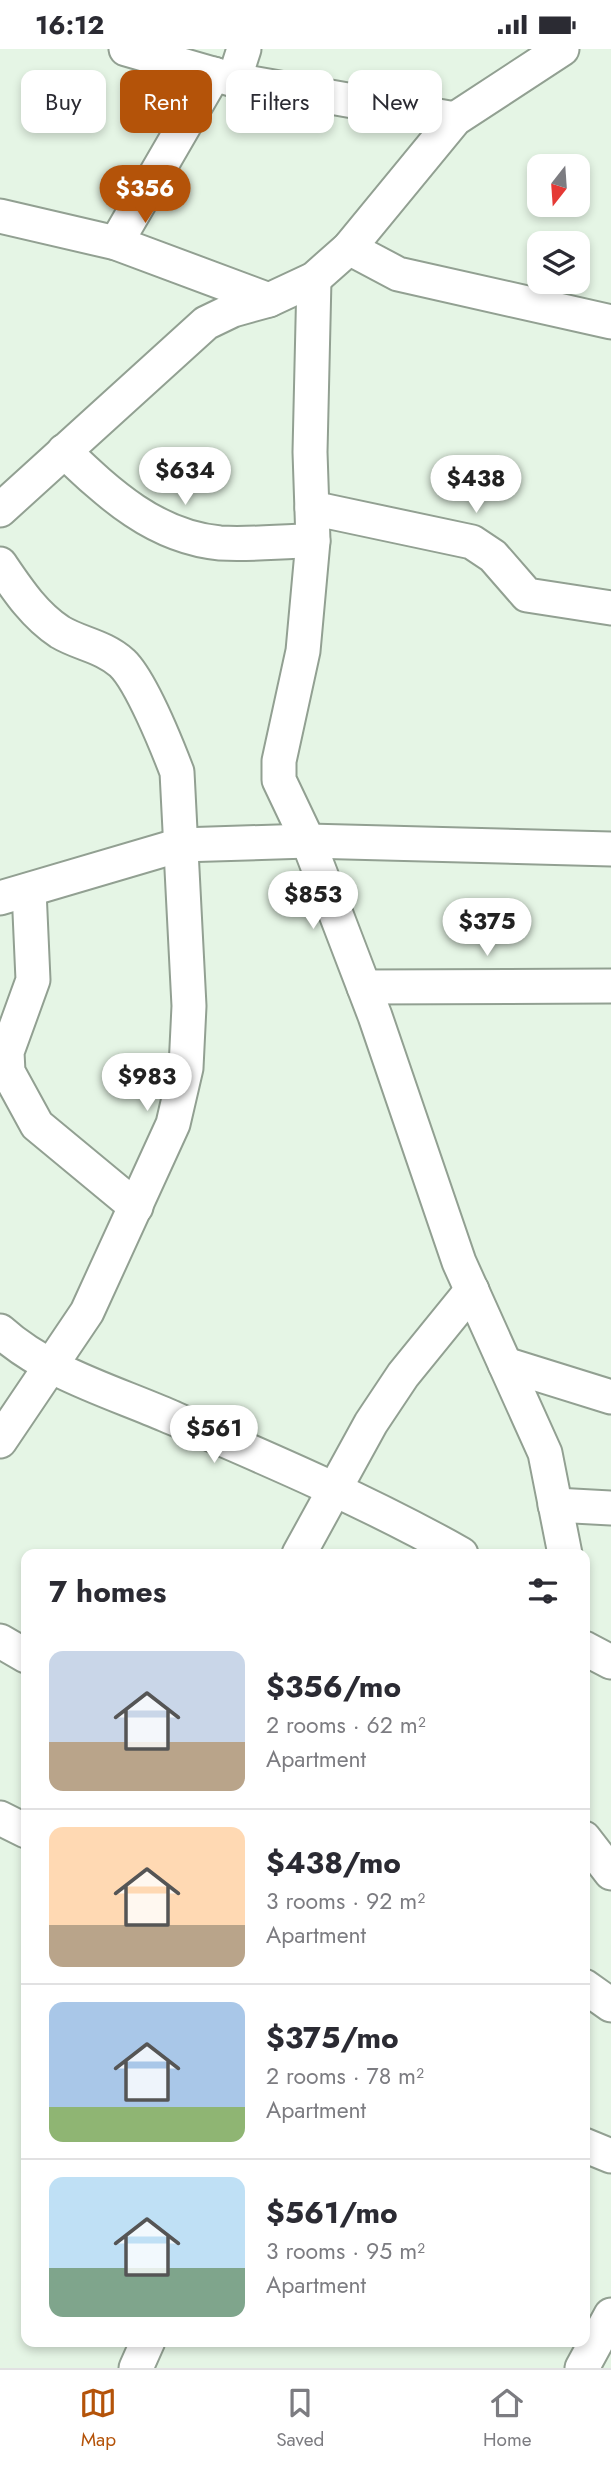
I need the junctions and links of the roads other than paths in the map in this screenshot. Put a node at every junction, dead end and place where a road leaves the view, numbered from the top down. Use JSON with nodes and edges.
{"nodes":[{"id":1,"x":126,"y":49,"type":"edge"},
{"id":2,"x":562,"y":49,"type":"edge"},
{"id":3,"x":231,"y":68,"type":"edge"},
{"id":4,"x":455,"y":119,"type":"junction"},
{"id":5,"x":0,"y":216,"type":"edge"},
{"id":6,"x":116,"y":243,"type":"junction"},
{"id":7,"x":349,"y":248,"type":"junction"},
{"id":8,"x":314,"y":279,"type":"junction"},
{"id":9,"x":270,"y":300,"type":"junction"},
{"id":10,"x":611,"y":322,"type":"edge"},
{"id":11,"x":64,"y":451,"type":"junction"},
{"id":12,"x":312,"y":508,"type":"junction"},
{"id":13,"x":0,"y":510,"type":"edge"},
{"id":14,"x":313,"y":541,"type":"junction"},
{"id":15,"x":0,"y":564,"type":"edge"},
{"id":16,"x":611,"y":608,"type":"edge"},
{"id":17,"x":308,"y":841,"type":"junction"},
{"id":18,"x":180,"y":845,"type":"junction"},
{"id":19,"x":611,"y":849,"type":"edge"},
{"id":20,"x":14,"y":894,"type":"edge"},
{"id":21,"x":611,"y":986,"type":"edge"},
{"id":22,"x":364,"y":987,"type":"junction"},
{"id":23,"x":136,"y":1207,"type":"junction"},
{"id":24,"x":472,"y":1290,"type":"junction"},
{"id":25,"x":0,"y":1331,"type":"edge"},
{"id":26,"x":505,"y":1364,"type":"junction"},
{"id":27,"x":51,"y":1367,"type":"junction"},
{"id":28,"x":611,"y":1397,"type":"edge"},
{"id":29,"x":0,"y":1441,"type":"edge"},
{"id":30,"x":335,"y":1491,"type":"junction"},
{"id":31,"x":555,"y":1505,"type":"junction"},
{"id":32,"x":611,"y":1509,"type":"edge"},
{"id":33,"x":302,"y":1549,"type":"edge"},
{"id":34,"x":452,"y":1549,"type":"edge"},
{"id":35,"x":564,"y":1549,"type":"edge"},
{"id":36,"x":0,"y":1641,"type":"edge"},
{"id":37,"x":590,"y":1651,"type":"edge"},
{"id":38,"x":21,"y":1653,"type":"edge"},
{"id":39,"x":611,"y":1662,"type":"edge"},
{"id":40,"x":0,"y":1818,"type":"edge"},
{"id":41,"x":21,"y":1828,"type":"edge"},
{"id":42,"x":590,"y":1846,"type":"edge"},
{"id":43,"x":611,"y":1873,"type":"edge"},
{"id":44,"x":590,"y":1990,"type":"edge"},
{"id":45,"x":611,"y":2005,"type":"edge"},
{"id":46,"x":590,"y":2147,"type":"edge"},
{"id":47,"x":611,"y":2156,"type":"edge"},
{"id":48,"x":611,"y":2315,"type":"edge"},
{"id":49,"x":590,"y":2345,"type":"edge"},
{"id":50,"x":145,"y":2347,"type":"edge"},
{"id":51,"x":136,"y":2368,"type":"edge"}],
"edges":[{"from":1,"to":3,"type":"street"},
{"from":2,"to":4,"type":"street"},
{"from":3,"to":4,"type":"street"},
{"from":3,"to":6,"type":"street"},
{"from":4,"to":7,"type":"street"},
{"from":5,"to":6,"type":"street"},
{"from":6,"to":9,"type":"street"},
{"from":7,"to":8,"type":"street"},
{"from":7,"to":10,"type":"street"},
{"from":8,"to":9,"type":"street"},
{"from":8,"to":12,"type":"street"},
{"from":9,"to":11,"type":"street"},
{"from":11,"to":13,"type":"street"},
{"from":11,"to":14,"type":"street"},
{"from":12,"to":14,"type":"street"},
{"from":12,"to":16,"type":"street"},
{"from":14,"to":17,"type":"street"},
{"from":15,"to":18,"type":"street"},
{"from":17,"to":18,"type":"street"},
{"from":17,"to":19,"type":"street"},
{"from":17,"to":22,"type":"street"},
{"from":18,"to":20,"type":"street"},
{"from":18,"to":23,"type":"street"},
{"from":20,"to":23,"type":"street"},
{"from":21,"to":22,"type":"street"},
{"from":22,"to":24,"type":"street"},
{"from":23,"to":27,"type":"street"},
{"from":24,"to":26,"type":"street"},
{"from":24,"to":30,"type":"street"},
{"from":25,"to":27,"type":"street"},
{"from":26,"to":28,"type":"street"},
{"from":26,"to":31,"type":"street"},
{"from":27,"to":29,"type":"street"},
{"from":27,"to":30,"type":"street"},
{"from":30,"to":33,"type":"street"},
{"from":30,"to":34,"type":"street"},
{"from":31,"to":32,"type":"street"},
{"from":31,"to":35,"type":"street"},
{"from":36,"to":38,"type":"street"},
{"from":37,"to":39,"type":"street"},
{"from":40,"to":41,"type":"street"},
{"from":42,"to":43,"type":"street"},
{"from":44,"to":45,"type":"street"},
{"from":46,"to":47,"type":"street"},
{"from":48,"to":49,"type":"street"},
{"from":50,"to":51,"type":"street"}]}
